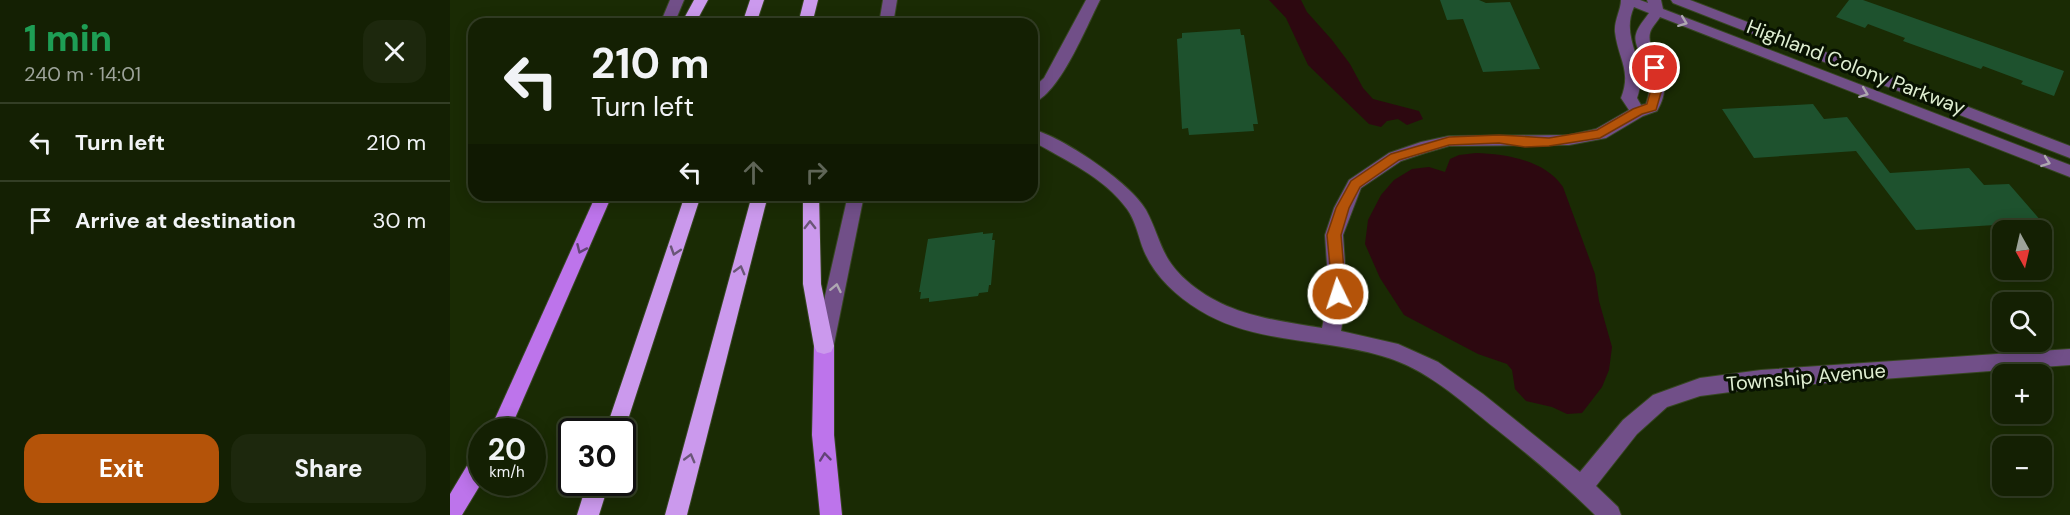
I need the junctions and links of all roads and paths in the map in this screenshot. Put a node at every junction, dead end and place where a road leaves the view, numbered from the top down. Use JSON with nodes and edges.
{"nodes":[{"id":1,"x":677,"y":0,"type":"edge"},
{"id":2,"x":701,"y":0,"type":"edge"},
{"id":3,"x":757,"y":0,"type":"edge"},
{"id":4,"x":890,"y":0,"type":"edge"},
{"id":5,"x":1093,"y":0,"type":"edge"},
{"id":6,"x":1629,"y":0,"type":"edge"},
{"id":7,"x":1678,"y":0,"type":"edge"},
{"id":8,"x":810,"y":2,"type":"edge"},
{"id":9,"x":1656,"y":6,"type":"edge"},
{"id":10,"x":670,"y":18,"type":"edge"},
{"id":11,"x":691,"y":18,"type":"edge"},
{"id":12,"x":751,"y":18,"type":"edge"},
{"id":13,"x":806,"y":18,"type":"edge"},
{"id":14,"x":814,"y":18,"type":"edge"},
{"id":15,"x":887,"y":18,"type":"edge"},
{"id":16,"x":1038,"y":92,"type":"edge"},
{"id":17,"x":1638,"y":112,"type":"junction"},
{"id":18,"x":1038,"y":137,"type":"edge"},
{"id":19,"x":2070,"y":152,"type":"edge"},
{"id":20,"x":2070,"y":171,"type":"edge"},
{"id":21,"x":601,"y":201,"type":"edge"},
{"id":22,"x":691,"y":201,"type":"edge"},
{"id":23,"x":758,"y":201,"type":"edge"},
{"id":24,"x":811,"y":201,"type":"edge"},
{"id":25,"x":855,"y":201,"type":"edge"},
{"id":26,"x":1330,"y":336,"type":"junction"},
{"id":27,"x":824,"y":346,"type":"junction"},
{"id":28,"x":2070,"y":357,"type":"edge"},
{"id":29,"x":505,"y":418,"type":"edge"},
{"id":30,"x":620,"y":418,"type":"edge"},
{"id":31,"x":468,"y":484,"type":"edge"},
{"id":32,"x":1582,"y":486,"type":"junction"},
{"id":33,"x":594,"y":496,"type":"edge"},
{"id":34,"x":450,"y":514,"type":"edge"},
{"id":35,"x":588,"y":515,"type":"edge"},
{"id":36,"x":676,"y":515,"type":"edge"},
{"id":37,"x":831,"y":515,"type":"edge"},
{"id":38,"x":1610,"y":515,"type":"edge"}],
"edges":[{"from":1,"to":10,"type":"street"},
{"from":2,"to":11,"type":"highway"},
{"from":3,"to":12,"type":"highway"},
{"from":4,"to":15,"type":"street"},
{"from":5,"to":16,"type":"street"},
{"from":6,"to":9,"type":"street","name":"Highland Colony Parkway"},
{"from":6,"to":17,"type":"street"},
{"from":7,"to":19,"type":"street","name":"Highland Colony Parkway"},
{"from":8,"to":13,"type":"highway"},
{"from":8,"to":14,"type":"highway"},
{"from":9,"to":17,"type":"street"},
{"from":9,"to":20,"type":"street","name":"Highland Colony Parkway","one_way":true},
{"from":17,"to":26,"type":"street"},
{"from":18,"to":26,"type":"street"},
{"from":21,"to":29,"type":"main road","one_way":true},
{"from":22,"to":30,"type":"highway","one_way":true},
{"from":36,"to":23,"type":"highway","one_way":true},
{"from":27,"to":24,"type":"highway","one_way":true},
{"from":27,"to":25,"type":"street","one_way":true},
{"from":26,"to":32,"type":"street"},
{"from":37,"to":27,"type":"main road","one_way":true},
{"from":28,"to":32,"type":"street","name":"Township Avenue"},
{"from":31,"to":34,"type":"main road"},
{"from":32,"to":38,"type":"street"},
{"from":33,"to":35,"type":"highway"}]}
